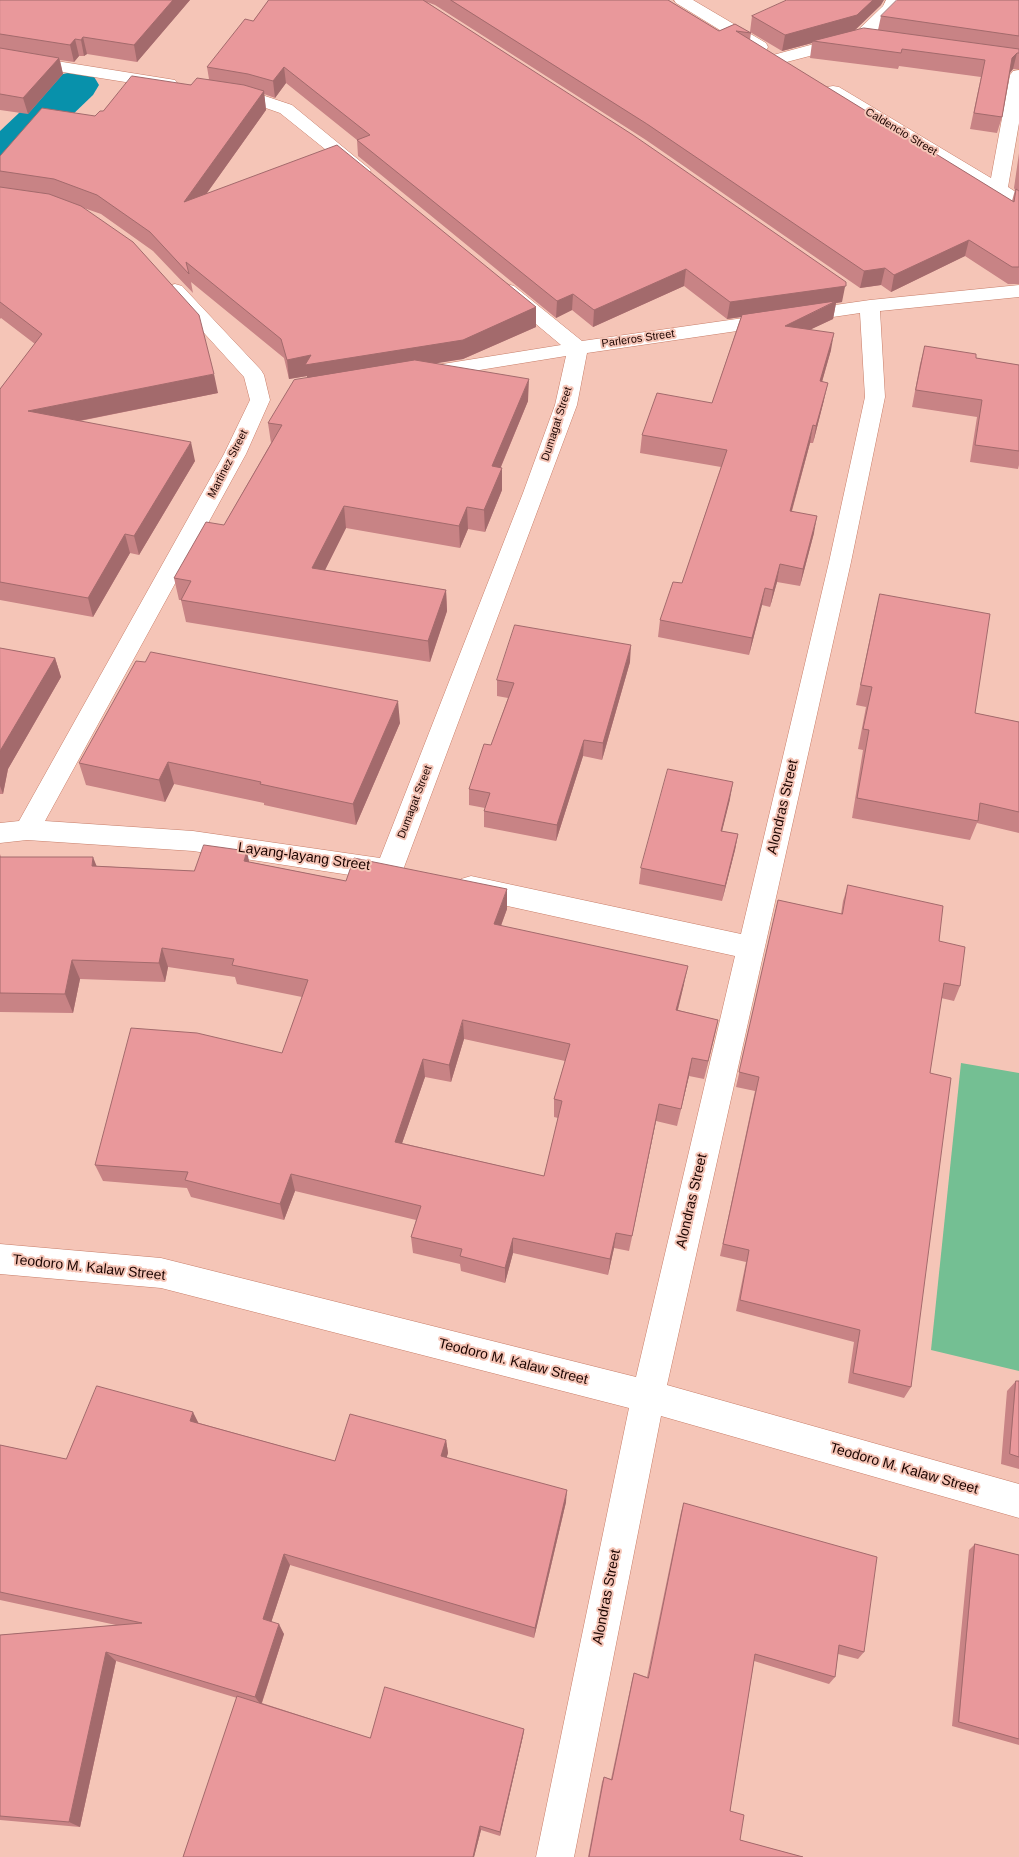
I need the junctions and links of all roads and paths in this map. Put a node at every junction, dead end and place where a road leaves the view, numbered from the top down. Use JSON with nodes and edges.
{"nodes":[{"id":1,"x":682,"y":0,"type":"edge"},
{"id":2,"x":894,"y":0,"type":"edge"},
{"id":3,"x":860,"y":37,"type":"junction"},
{"id":4,"x":880,"y":40,"type":"edge"},
{"id":5,"x":0,"y":57,"type":"edge"},
{"id":6,"x":779,"y":59,"type":"junction"},
{"id":7,"x":796,"y":69,"type":"edge"},
{"id":8,"x":1019,"y":74,"type":"edge"},
{"id":9,"x":821,"y":84,"type":"edge"},
{"id":10,"x":373,"y":180,"type":"edge"},
{"id":11,"x":998,"y":190,"type":"junction"},
{"id":12,"x":1019,"y":202,"type":"edge"},
{"id":13,"x":164,"y":278,"type":"edge"},
{"id":14,"x":495,"y":280,"type":"edge"},
{"id":15,"x":847,"y":289,"type":"edge"},
{"id":16,"x":1019,"y":291,"type":"edge"},
{"id":17,"x":870,"y":306,"type":"junction"},
{"id":18,"x":578,"y":348,"type":"junction"},
{"id":19,"x":404,"y":377,"type":"edge"},
{"id":20,"x":27,"y":830,"type":"junction"},
{"id":21,"x":0,"y":833,"type":"edge"},
{"id":22,"x":389,"y":870,"type":"junction"},
{"id":23,"x":418,"y":876,"type":"edge"},
{"id":24,"x":446,"y":882,"type":"edge"},
{"id":25,"x":750,"y":948,"type":"junction"},
{"id":26,"x":0,"y":1259,"type":"edge"},
{"id":27,"x":648,"y":1396,"type":"junction"},
{"id":28,"x":1019,"y":1501,"type":"edge"},
{"id":29,"x":555,"y":1857,"type":"edge"}],
"edges":[{"from":1,"to":6,"type":"street"},
{"from":2,"to":3,"type":"street"},
{"from":3,"to":4,"type":"street"},
{"from":3,"to":6,"type":"street"},
{"from":5,"to":10,"type":"street"},
{"from":6,"to":7,"type":"street"},
{"from":8,"to":11,"type":"street"},
{"from":9,"to":11,"type":"street","name":"Caldencio Street"},
{"from":11,"to":12,"type":"street","name":"Caldencio Street"},
{"from":13,"to":20,"type":"street","name":"Martinez Street"},
{"from":14,"to":18,"type":"street"},
{"from":15,"to":17,"type":"street"},
{"from":16,"to":17,"type":"street","name":"Parleros Street"},
{"from":17,"to":18,"type":"street","name":"Parleros Street"},
{"from":17,"to":25,"type":"street","name":"Alondras Street"},
{"from":18,"to":19,"type":"street","name":"Parleros Street"},
{"from":18,"to":22,"type":"street","name":"Dumagat Street"},
{"from":20,"to":21,"type":"street","name":"Layang-layang Street"},
{"from":20,"to":22,"type":"street","name":"Layang-layang Street"},
{"from":22,"to":23,"type":"street","name":"Layang-layang Street"},
{"from":24,"to":25,"type":"street"},
{"from":25,"to":27,"type":"street","name":"Alondras Street"},
{"from":26,"to":27,"type":"street","name":"Teodoro M. Kalaw Street"},
{"from":27,"to":28,"type":"street","name":"Teodoro M. Kalaw Street"},
{"from":27,"to":29,"type":"street","name":"Alondras Street"}]}
